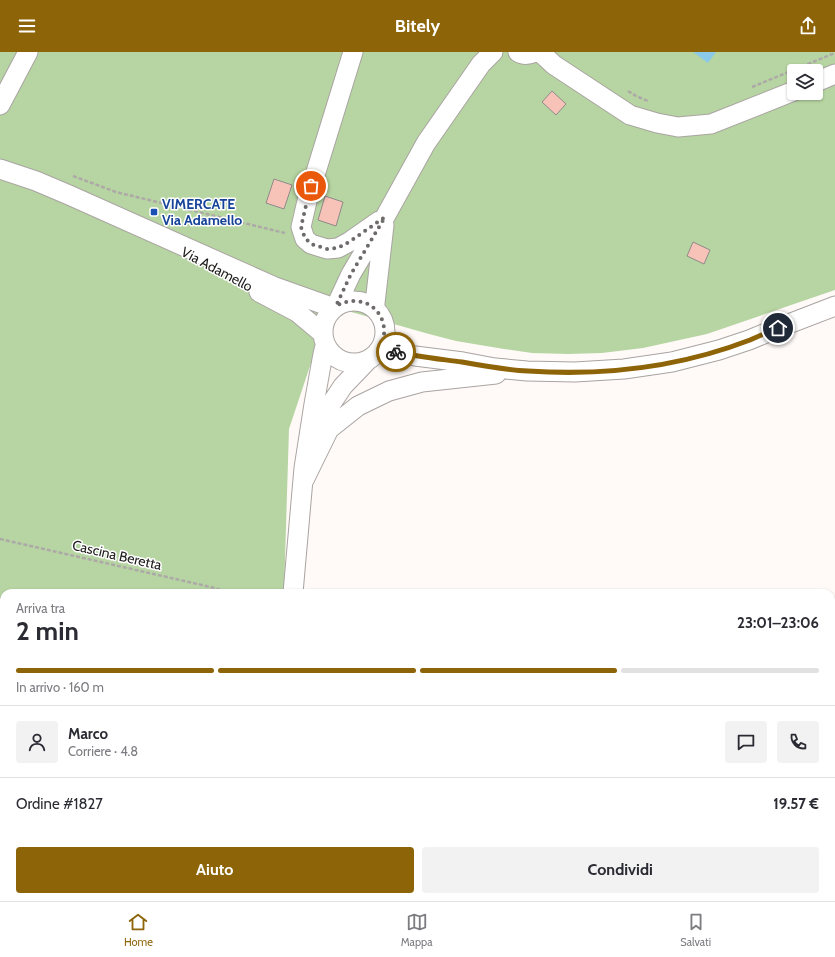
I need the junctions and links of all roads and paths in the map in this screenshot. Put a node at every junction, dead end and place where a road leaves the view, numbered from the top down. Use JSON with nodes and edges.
{"nodes":[{"id":1,"x":28,"y":52,"type":"edge"},
{"id":2,"x":353,"y":52,"type":"edge"},
{"id":3,"x":492,"y":52,"type":"edge"},
{"id":4,"x":518,"y":52,"type":"edge"},
{"id":5,"x":535,"y":52,"type":"edge"},
{"id":6,"x":540,"y":52,"type":"edge"},
{"id":7,"x":835,"y":53,"type":"edge"},
{"id":8,"x":835,"y":74,"type":"edge"},
{"id":9,"x":823,"y":79,"type":"edge"},
{"id":10,"x":624,"y":88,"type":"dead end"},
{"id":11,"x":749,"y":88,"type":"dead end"},
{"id":12,"x":787,"y":94,"type":"edge"},
{"id":13,"x":650,"y":101,"type":"dead end"},
{"id":14,"x":0,"y":105,"type":"edge"},
{"id":15,"x":0,"y":169,"type":"edge"},
{"id":16,"x":72,"y":175,"type":"dead end"},
{"id":17,"x":107,"y":212,"type":"junction"},
{"id":18,"x":385,"y":217,"type":"junction"},
{"id":19,"x":305,"y":238,"type":"junction"},
{"id":20,"x":835,"y":306,"type":"edge"},
{"id":21,"x":335,"y":307,"type":"junction"},
{"id":22,"x":375,"y":309,"type":"junction"},
{"id":23,"x":384,"y":327,"type":"junction"},
{"id":24,"x":324,"y":339,"type":"junction"},
{"id":25,"x":374,"y":355,"type":"junction"},
{"id":26,"x":463,"y":362,"type":"junction"},
{"id":27,"x":527,"y":371,"type":"junction"},
{"id":28,"x":303,"y":475,"type":"junction"},
{"id":29,"x":0,"y":539,"type":"edge"},
{"id":30,"x":218,"y":589,"type":"edge"},
{"id":31,"x":293,"y":589,"type":"edge"}],
"edges":[{"from":1,"to":14,"type":"street"},
{"from":2,"to":19,"type":"street"},
{"from":3,"to":18,"type":"street"},
{"from":4,"to":5,"type":"street"},
{"from":6,"to":12,"type":"street"},
{"from":7,"to":11,"type":"path"},
{"from":8,"to":9,"type":"street"},
{"from":10,"to":13,"type":"path"},
{"from":15,"to":17,"type":"street","name":"Via Adamello"},
{"from":16,"to":19,"type":"path"},
{"from":17,"to":21,"type":"street","name":"Via Adamello"},
{"from":17,"to":24,"type":"street","name":"Via Adamello"},
{"from":18,"to":19,"type":"street"},
{"from":18,"to":21,"type":"street"},
{"from":18,"to":22,"type":"street"},
{"from":20,"to":27,"type":"street"},
{"from":21,"to":22,"type":"street"},
{"from":21,"to":24,"type":"street"},
{"from":22,"to":23,"type":"street"},
{"from":23,"to":25,"type":"street"},
{"from":23,"to":26,"type":"street"},
{"from":24,"to":25,"type":"street"},
{"from":24,"to":28,"type":"street"},
{"from":25,"to":26,"type":"street"},
{"from":25,"to":28,"type":"street"},
{"from":26,"to":27,"type":"street"},
{"from":27,"to":28,"type":"street"},
{"from":28,"to":31,"type":"street"},
{"from":29,"to":30,"type":"path","name":"Cascina Beretta"}]}
